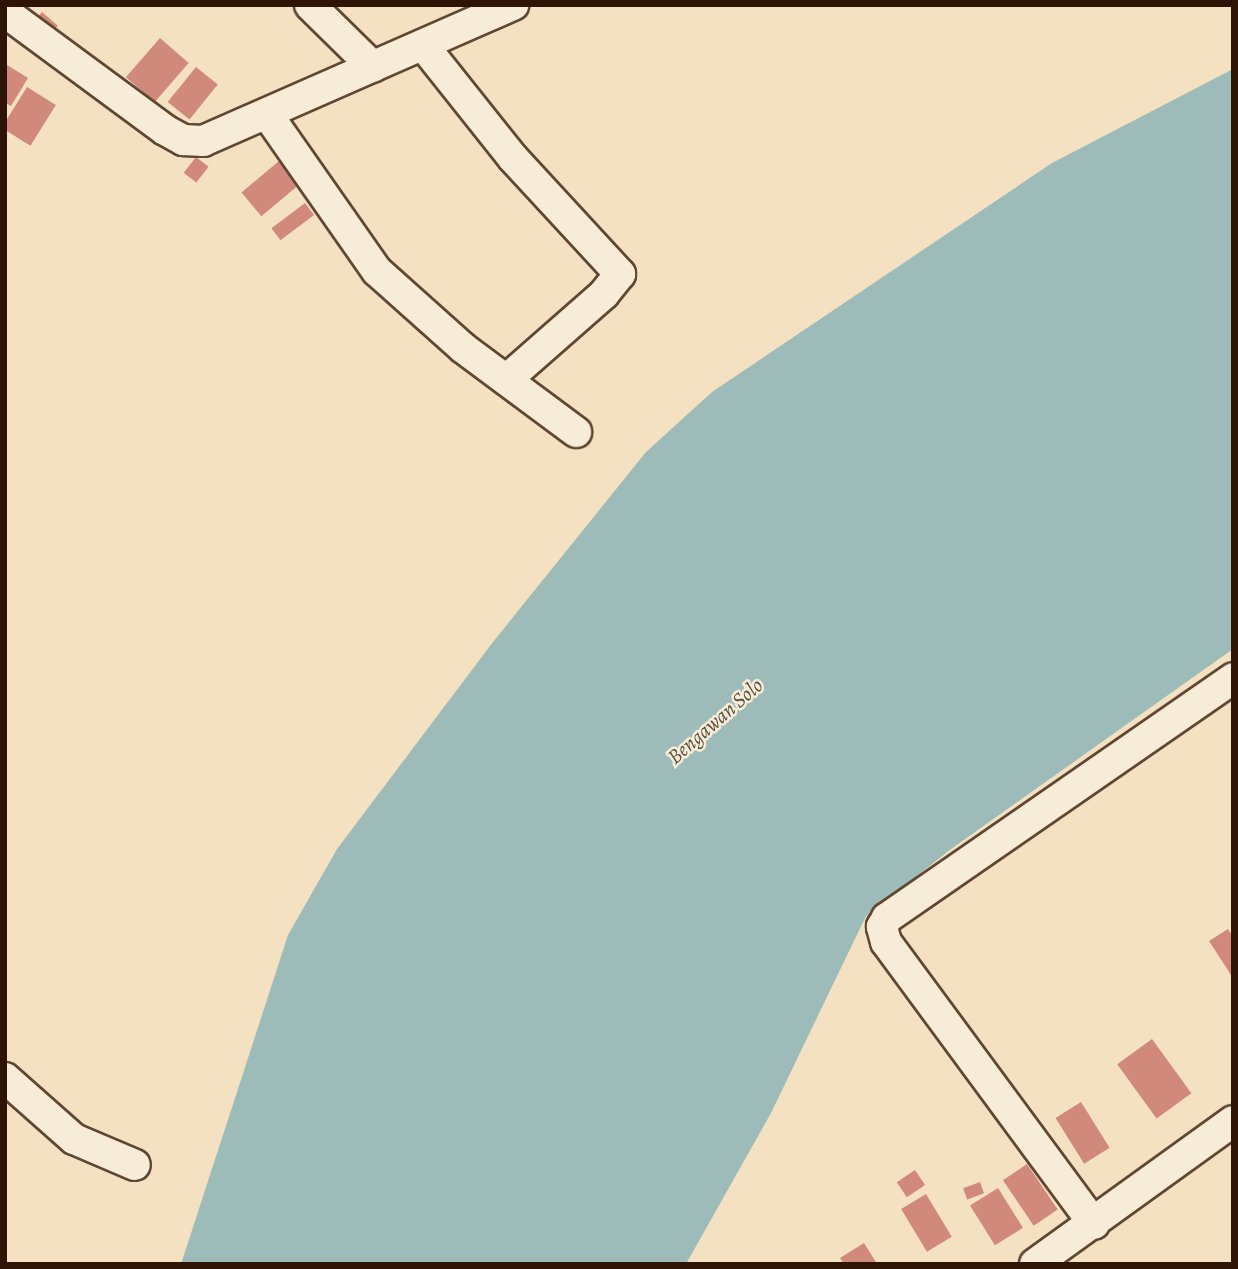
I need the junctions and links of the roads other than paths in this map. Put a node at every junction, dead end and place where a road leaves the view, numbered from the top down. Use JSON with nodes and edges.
{"nodes":[{"id":1,"x":310,"y":5,"type":"edge"},
{"id":2,"x":513,"y":5,"type":"edge"},
{"id":3,"x":5,"y":12,"type":"edge"},
{"id":4,"x":423,"y":45,"type":"junction"},
{"id":5,"x":373,"y":67,"type":"junction"},
{"id":6,"x":267,"y":114,"type":"junction"},
{"id":7,"x":506,"y":380,"type":"junction"},
{"id":8,"x":576,"y":432,"type":"dead end"},
{"id":9,"x":1233,"y":678,"type":"edge"},
{"id":10,"x":5,"y":1078,"type":"edge"},
{"id":11,"x":1233,"y":1121,"type":"edge"},
{"id":12,"x":135,"y":1165,"type":"dead end"},
{"id":13,"x":1094,"y":1224,"type":"junction"},
{"id":14,"x":1035,"y":1264,"type":"edge"}],
"edges":[{"from":1,"to":5,"type":"street"},
{"from":2,"to":4,"type":"street"},
{"from":3,"to":6,"type":"street"},
{"from":4,"to":5,"type":"street"},
{"from":4,"to":7,"type":"street"},
{"from":5,"to":6,"type":"street"},
{"from":6,"to":7,"type":"street"},
{"from":7,"to":8,"type":"street"},
{"from":9,"to":13,"type":"street"},
{"from":10,"to":12,"type":"street"},
{"from":11,"to":13,"type":"street"},
{"from":13,"to":14,"type":"street"}]}
